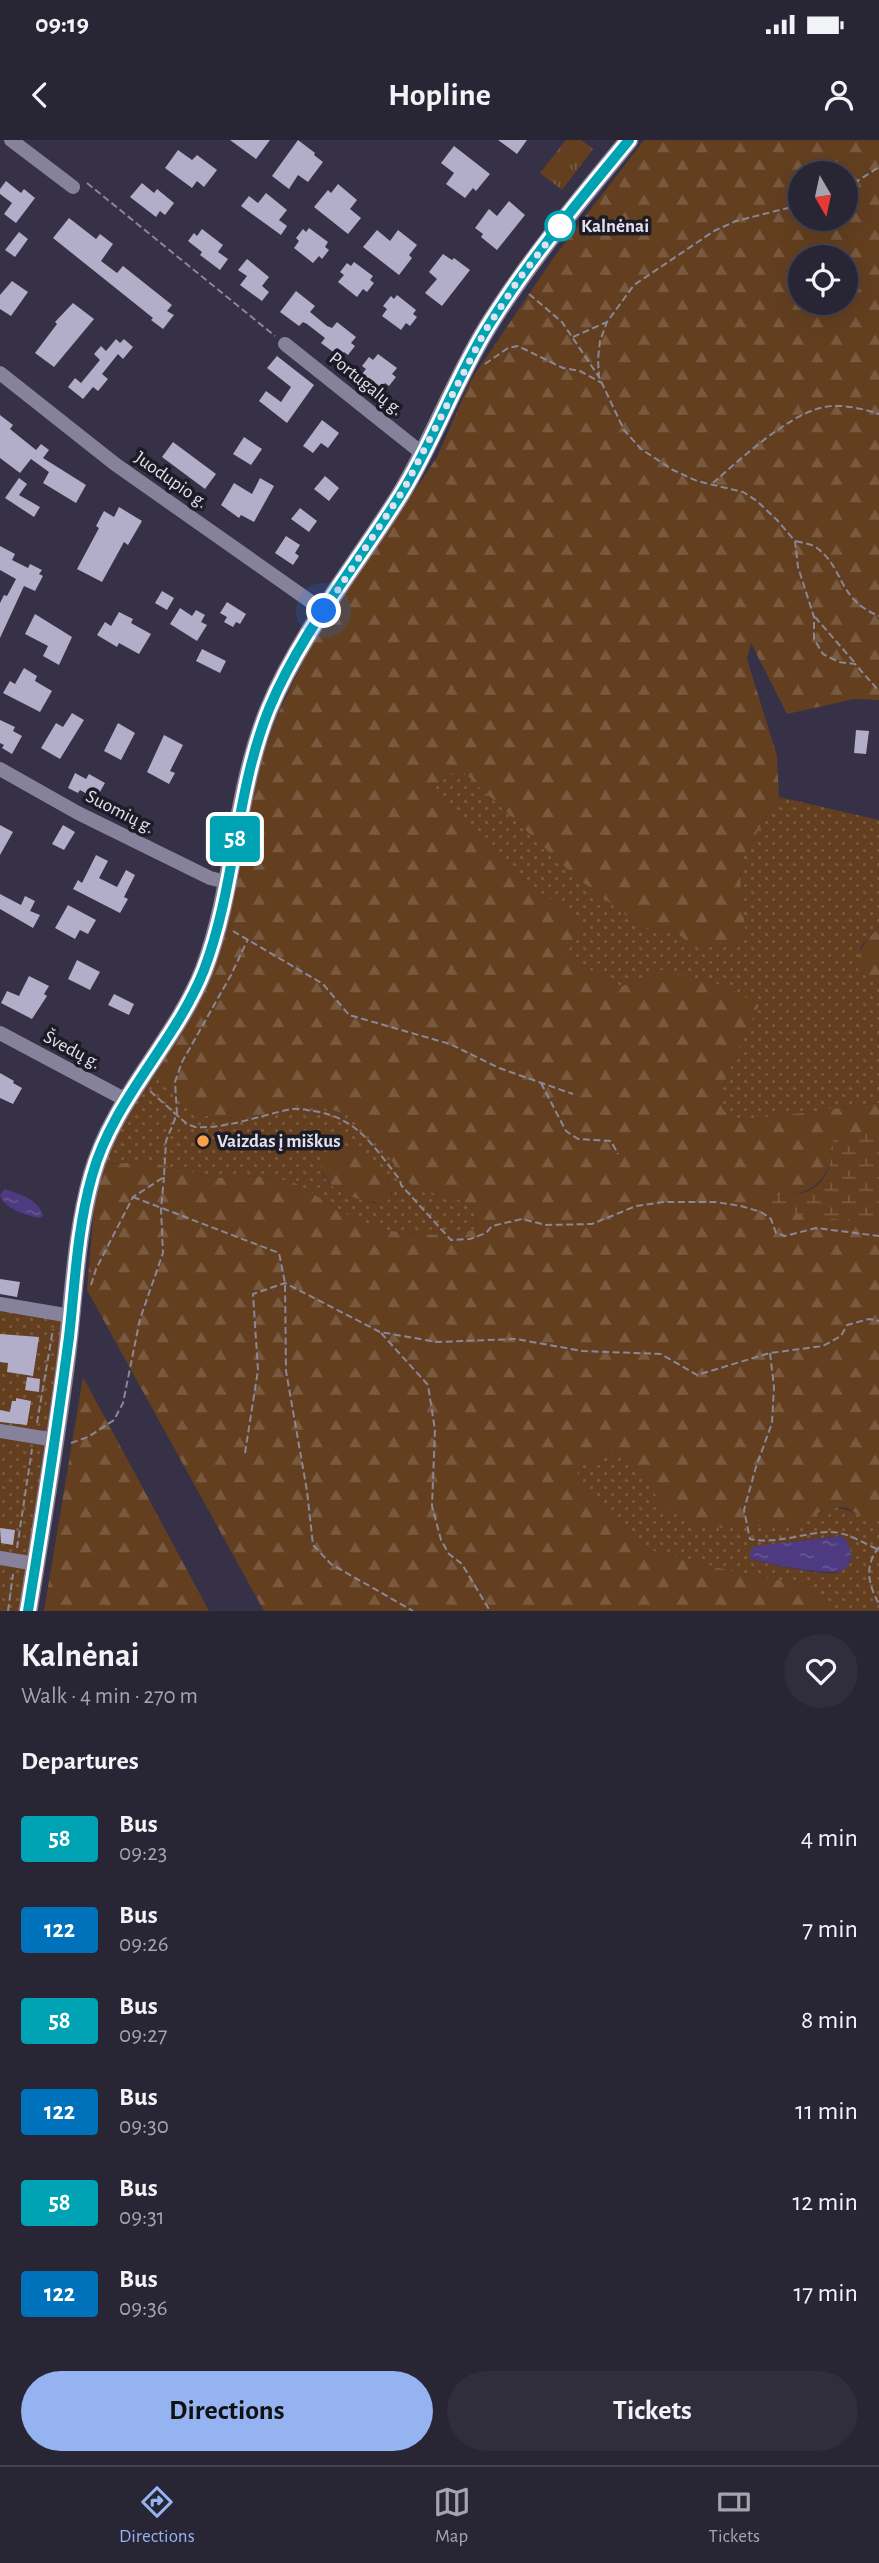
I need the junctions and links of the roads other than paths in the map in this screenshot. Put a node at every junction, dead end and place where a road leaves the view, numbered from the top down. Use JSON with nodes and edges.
{"nodes":[{"id":1,"x":11,"y":140,"type":"edge"},
{"id":2,"x":629,"y":140,"type":"edge"},
{"id":3,"x":73,"y":187,"type":"road end"},
{"id":4,"x":285,"y":344,"type":"road end"},
{"id":5,"x":0,"y":373,"type":"edge"},
{"id":6,"x":423,"y":454,"type":"junction"},
{"id":7,"x":324,"y":611,"type":"junction"},
{"id":8,"x":0,"y":769,"type":"edge"},
{"id":9,"x":226,"y":882,"type":"junction"},
{"id":10,"x":0,"y":1033,"type":"edge"},
{"id":11,"x":126,"y":1100,"type":"junction"},
{"id":12,"x":0,"y":1304,"type":"edge"},
{"id":13,"x":65,"y":1315,"type":"junction"},
{"id":14,"x":0,"y":1432,"type":"edge"},
{"id":15,"x":55,"y":1444,"type":"junction"},
{"id":16,"x":0,"y":1558,"type":"edge"},
{"id":17,"x":36,"y":1564,"type":"junction"},
{"id":18,"x":28,"y":1611,"type":"edge"}],
"edges":[{"from":1,"to":3,"type":"street"},
{"from":2,"to":6,"type":"street"},
{"from":4,"to":6,"type":"street","name":"Portugalų g."},
{"from":5,"to":7,"type":"street","name":"Juodupio g."},
{"from":6,"to":7,"type":"street"},
{"from":7,"to":9,"type":"street"},
{"from":8,"to":9,"type":"street","name":"Suomių g."},
{"from":9,"to":11,"type":"street"},
{"from":10,"to":11,"type":"street","name":"Švedų g."},
{"from":11,"to":13,"type":"street"},
{"from":12,"to":13,"type":"street"},
{"from":13,"to":15,"type":"street"},
{"from":14,"to":15,"type":"street"},
{"from":15,"to":17,"type":"street"},
{"from":16,"to":17,"type":"street"},
{"from":17,"to":18,"type":"street"}]}
